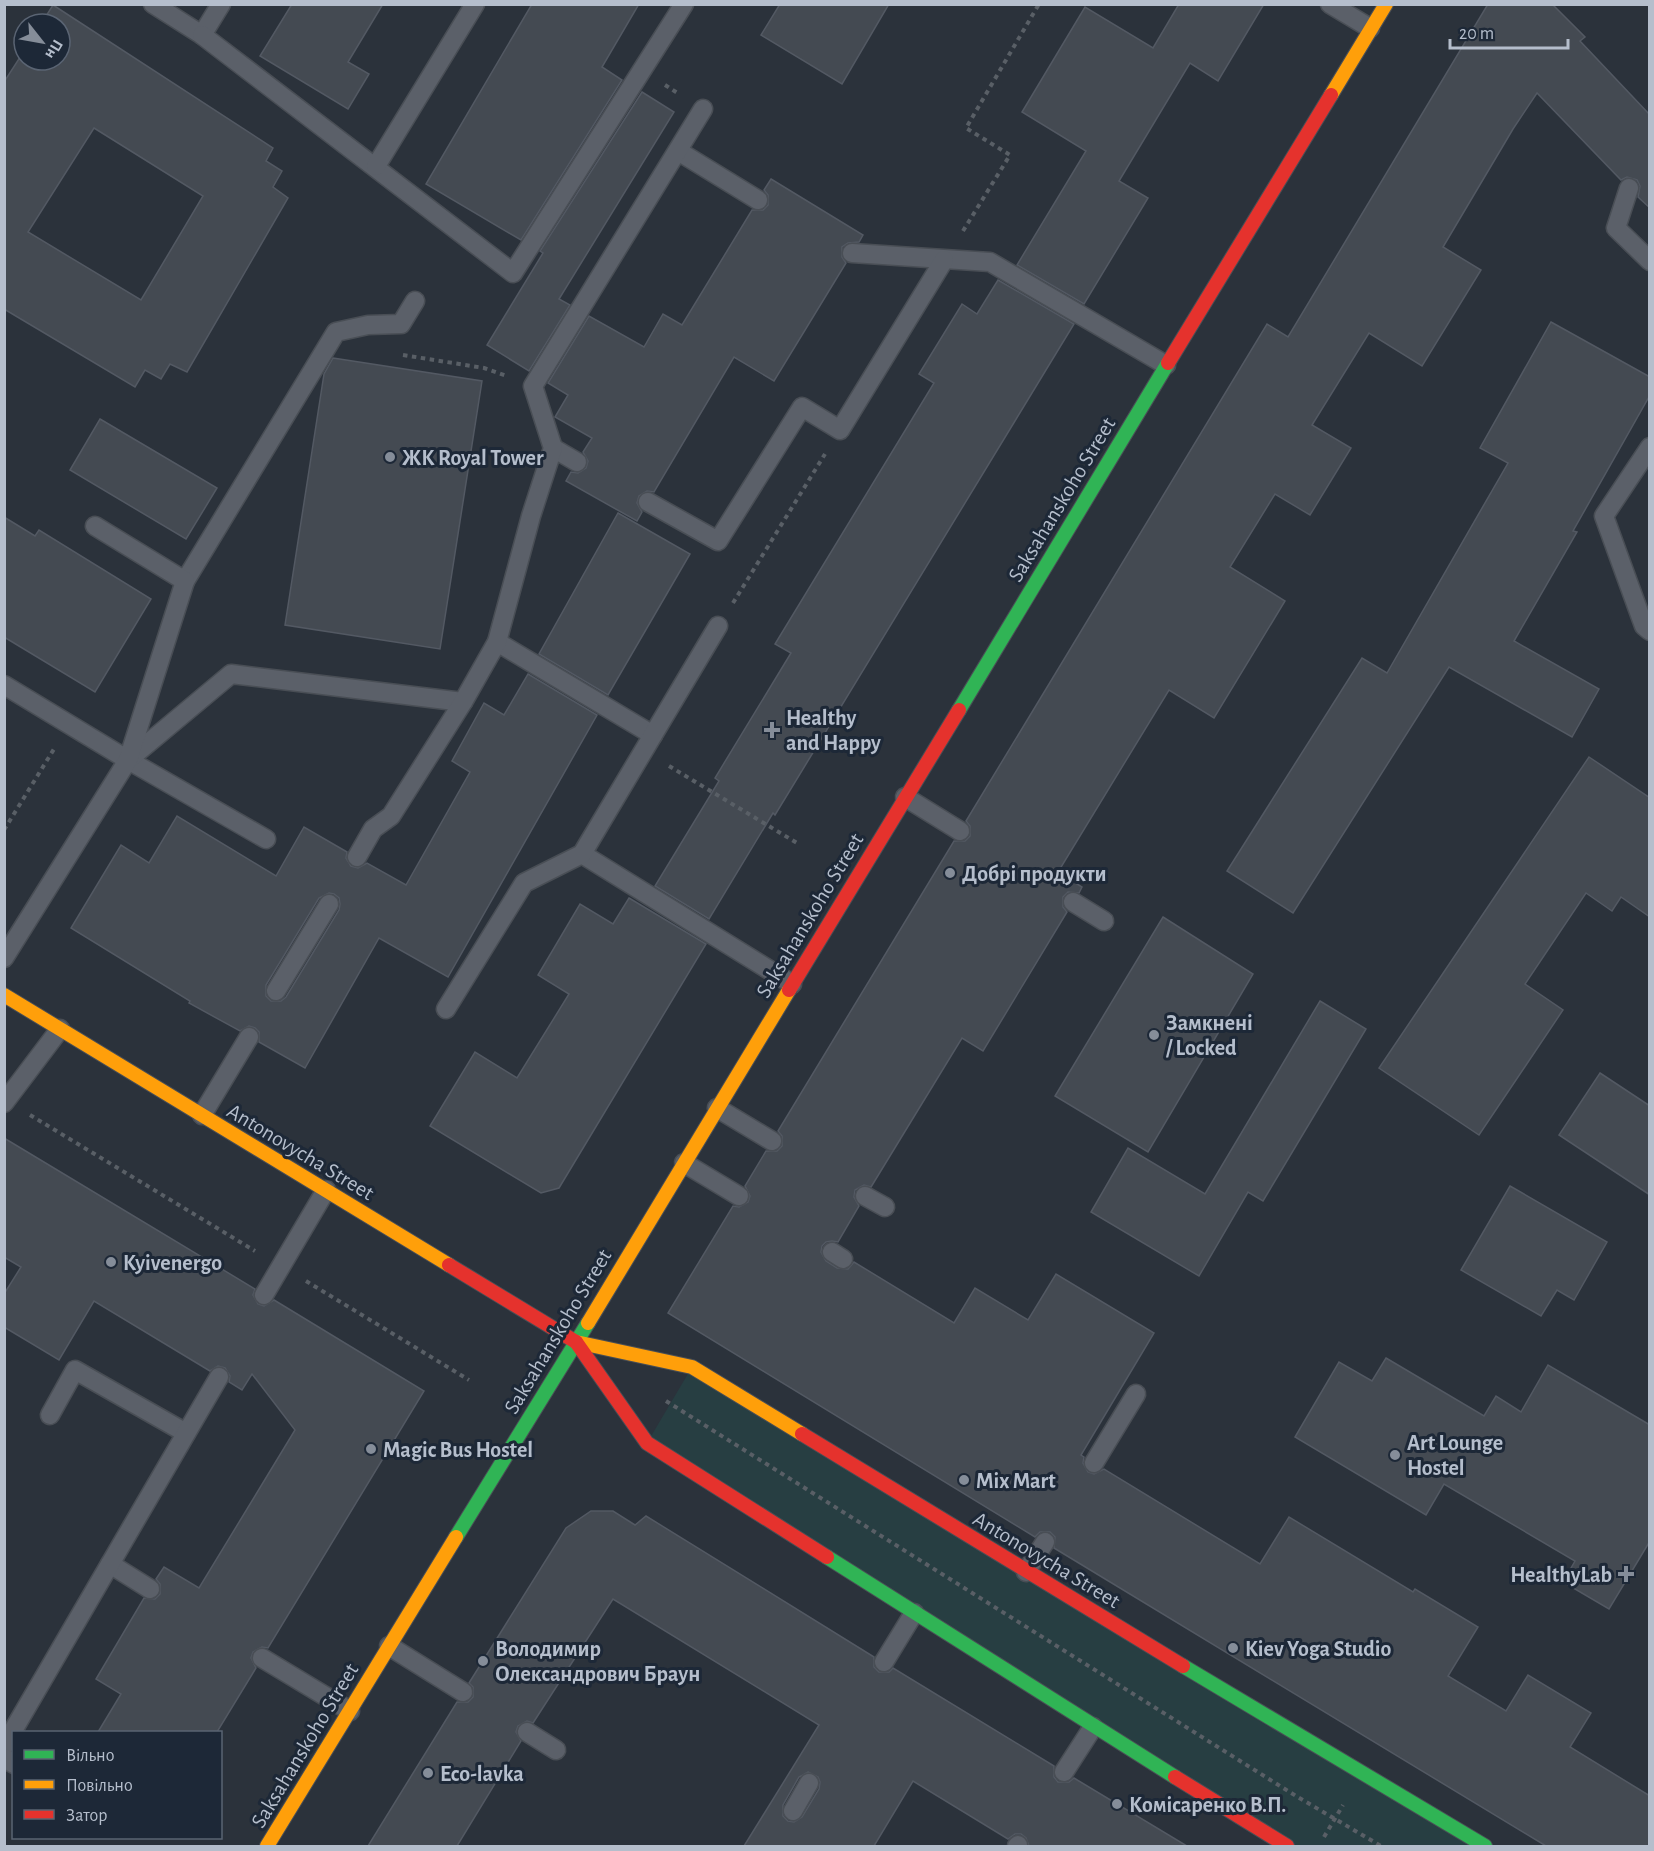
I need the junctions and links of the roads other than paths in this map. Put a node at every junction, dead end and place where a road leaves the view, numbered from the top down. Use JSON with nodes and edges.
{"nodes":[{"id":1,"x":153,"y":4,"type":"edge"},
{"id":2,"x":221,"y":4,"type":"edge"},
{"id":3,"x":476,"y":4,"type":"edge"},
{"id":4,"x":684,"y":4,"type":"edge"},
{"id":5,"x":1330,"y":4,"type":"edge"},
{"id":6,"x":1386,"y":4,"type":"edge"},
{"id":7,"x":1370,"y":28,"type":"junction"},
{"id":8,"x":202,"y":35,"type":"junction"},
{"id":9,"x":703,"y":109,"type":"road end"},
{"id":10,"x":678,"y":151,"type":"junction"},
{"id":11,"x":376,"y":166,"type":"junction"},
{"id":12,"x":1629,"y":188,"type":"dead end"},
{"id":13,"x":759,"y":200,"type":"dead end"},
{"id":14,"x":852,"y":253,"type":"dead end"},
{"id":15,"x":944,"y":260,"type":"junction"},
{"id":16,"x":1650,"y":261,"type":"edge"},
{"id":17,"x":415,"y":301,"type":"dead end"},
{"id":18,"x":1166,"y":365,"type":"junction"},
{"id":19,"x":1650,"y":447,"type":"edge"},
{"id":20,"x":553,"y":448,"type":"junction"},
{"id":21,"x":577,"y":462,"type":"dead end"},
{"id":22,"x":648,"y":502,"type":"dead end"},
{"id":23,"x":95,"y":526,"type":"dead end"},
{"id":24,"x":185,"y":581,"type":"junction"},
{"id":25,"x":718,"y":626,"type":"road end"},
{"id":26,"x":1650,"y":631,"type":"edge"},
{"id":27,"x":497,"y":642,"type":"junction"},
{"id":28,"x":4,"y":685,"type":"edge"},
{"id":29,"x":463,"y":702,"type":"junction"},
{"id":30,"x":653,"y":735,"type":"junction"},
{"id":31,"x":128,"y":760,"type":"junction"},
{"id":32,"x":905,"y":797,"type":"junction"},
{"id":33,"x":960,"y":831,"type":"dead end"},
{"id":34,"x":266,"y":839,"type":"dead end"},
{"id":35,"x":582,"y":854,"type":"junction"},
{"id":36,"x":357,"y":857,"type":"dead end"},
{"id":37,"x":1073,"y":902,"type":"dead end"},
{"id":38,"x":328,"y":904,"type":"dead end"},
{"id":39,"x":1104,"y":921,"type":"dead end"},
{"id":40,"x":4,"y":958,"type":"edge"},
{"id":41,"x":792,"y":984,"type":"junction"},
{"id":42,"x":276,"y":991,"type":"dead end"},
{"id":43,"x":4,"y":995,"type":"edge"},
{"id":44,"x":446,"y":1009,"type":"dead end"},
{"id":45,"x":60,"y":1029,"type":"junction"},
{"id":46,"x":249,"y":1037,"type":"dead end"},
{"id":47,"x":5,"y":1102,"type":"edge"},
{"id":48,"x":717,"y":1108,"type":"junction"},
{"id":49,"x":202,"y":1115,"type":"junction"},
{"id":50,"x":772,"y":1141,"type":"dead end"},
{"id":51,"x":684,"y":1163,"type":"junction"},
{"id":52,"x":326,"y":1190,"type":"junction"},
{"id":53,"x":739,"y":1196,"type":"dead end"},
{"id":54,"x":865,"y":1196,"type":"dead end"},
{"id":55,"x":885,"y":1207,"type":"dead end"},
{"id":56,"x":264,"y":1295,"type":"dead end"},
{"id":57,"x":576,"y":1342,"type":"junction"},
{"id":58,"x":219,"y":1377,"type":"dead end"},
{"id":59,"x":1136,"y":1394,"type":"dead end"},
{"id":60,"x":50,"y":1415,"type":"dead end"},
{"id":61,"x":186,"y":1433,"type":"junction"},
{"id":62,"x":1094,"y":1463,"type":"dead end"},
{"id":63,"x":1045,"y":1542,"type":"dead end"},
{"id":64,"x":110,"y":1564,"type":"junction"},
{"id":65,"x":1026,"y":1572,"type":"junction"},
{"id":66,"x":150,"y":1589,"type":"dead end"},
{"id":67,"x":914,"y":1613,"type":"junction"},
{"id":68,"x":390,"y":1646,"type":"junction"},
{"id":69,"x":262,"y":1658,"type":"dead end"},
{"id":70,"x":884,"y":1662,"type":"dead end"},
{"id":71,"x":463,"y":1692,"type":"dead end"},
{"id":72,"x":350,"y":1711,"type":"junction"},
{"id":73,"x":1093,"y":1727,"type":"junction"},
{"id":74,"x":13,"y":1731,"type":"edge"},
{"id":75,"x":12,"y":1732,"type":"edge"},
{"id":76,"x":527,"y":1732,"type":"dead end"},
{"id":77,"x":4,"y":1746,"type":"edge"},
{"id":78,"x":556,"y":1750,"type":"dead end"},
{"id":79,"x":1064,"y":1772,"type":"dead end"},
{"id":80,"x":809,"y":1783,"type":"dead end"},
{"id":81,"x":793,"y":1811,"type":"dead end"},
{"id":82,"x":267,"y":1846,"type":"edge"},
{"id":83,"x":1287,"y":1846,"type":"edge"},
{"id":84,"x":1485,"y":1846,"type":"edge"}],
"edges":[{"from":1,"to":8,"type":"lane"},
{"from":2,"to":8,"type":"lane"},
{"from":3,"to":11,"type":"lane"},
{"from":4,"to":11,"type":"lane"},
{"from":5,"to":7,"type":"lane"},
{"from":6,"to":7,"type":"main road","name":"Saksahanskoho Street"},
{"from":7,"to":18,"type":"main road","name":"Saksahanskoho Street"},
{"from":8,"to":11,"type":"lane"},
{"from":9,"to":10,"type":"lane"},
{"from":10,"to":13,"type":"lane"},
{"from":10,"to":20,"type":"lane"},
{"from":12,"to":16,"type":"lane"},
{"from":14,"to":15,"type":"lane"},
{"from":15,"to":18,"type":"lane"},
{"from":15,"to":22,"type":"lane"},
{"from":17,"to":24,"type":"lane"},
{"from":18,"to":32,"type":"main road","name":"Saksahanskoho Street"},
{"from":19,"to":26,"type":"lane"},
{"from":20,"to":21,"type":"lane"},
{"from":20,"to":27,"type":"lane"},
{"from":23,"to":24,"type":"lane"},
{"from":24,"to":31,"type":"lane"},
{"from":25,"to":30,"type":"lane"},
{"from":27,"to":29,"type":"lane"},
{"from":27,"to":30,"type":"lane"},
{"from":28,"to":31,"type":"lane"},
{"from":29,"to":31,"type":"lane"},
{"from":29,"to":36,"type":"lane"},
{"from":30,"to":35,"type":"lane"},
{"from":31,"to":34,"type":"lane"},
{"from":31,"to":40,"type":"lane"},
{"from":32,"to":33,"type":"lane"},
{"from":32,"to":41,"type":"main road","name":"Saksahanskoho Street"},
{"from":35,"to":41,"type":"lane"},
{"from":35,"to":44,"type":"lane"},
{"from":37,"to":39,"type":"lane"},
{"from":38,"to":42,"type":"lane"},
{"from":41,"to":48,"type":"main road","name":"Saksahanskoho Street"},
{"from":43,"to":45,"type":"main road","name":"Antonovycha Street"},
{"from":45,"to":47,"type":"lane"},
{"from":45,"to":49,"type":"main road","name":"Antonovycha Street"},
{"from":46,"to":49,"type":"lane"},
{"from":48,"to":50,"type":"lane"},
{"from":48,"to":51,"type":"main road","name":"Saksahanskoho Street"},
{"from":49,"to":52,"type":"main road","name":"Antonovycha Street"},
{"from":51,"to":53,"type":"lane"},
{"from":51,"to":57,"type":"main road","name":"Saksahanskoho Street"},
{"from":52,"to":56,"type":"lane"},
{"from":52,"to":57,"type":"main road","name":"Antonovycha Street"},
{"from":54,"to":55,"type":"lane"},
{"from":57,"to":65,"type":"main road","name":"Antonovycha Street"},
{"from":57,"to":67,"type":"main road","name":"Antonovycha Street"},
{"from":57,"to":68,"type":"main road","name":"Saksahanskoho Street"},
{"from":58,"to":61,"type":"lane"},
{"from":59,"to":62,"type":"lane"},
{"from":60,"to":61,"type":"lane"},
{"from":61,"to":64,"type":"lane"},
{"from":63,"to":65,"type":"lane"},
{"from":64,"to":66,"type":"lane"},
{"from":64,"to":74,"type":"lane"},
{"from":65,"to":84,"type":"main road","name":"Antonovycha Street"},
{"from":67,"to":70,"type":"lane"},
{"from":67,"to":73,"type":"main road","name":"Antonovycha Street"},
{"from":68,"to":71,"type":"lane"},
{"from":68,"to":72,"type":"main road","name":"Saksahanskoho Street"},
{"from":69,"to":72,"type":"lane"},
{"from":72,"to":82,"type":"main road","name":"Saksahanskoho Street"},
{"from":73,"to":79,"type":"lane"},
{"from":73,"to":83,"type":"main road","name":"Antonovycha Street"},
{"from":75,"to":77,"type":"lane"},
{"from":76,"to":78,"type":"lane"},
{"from":80,"to":81,"type":"lane"}]}
